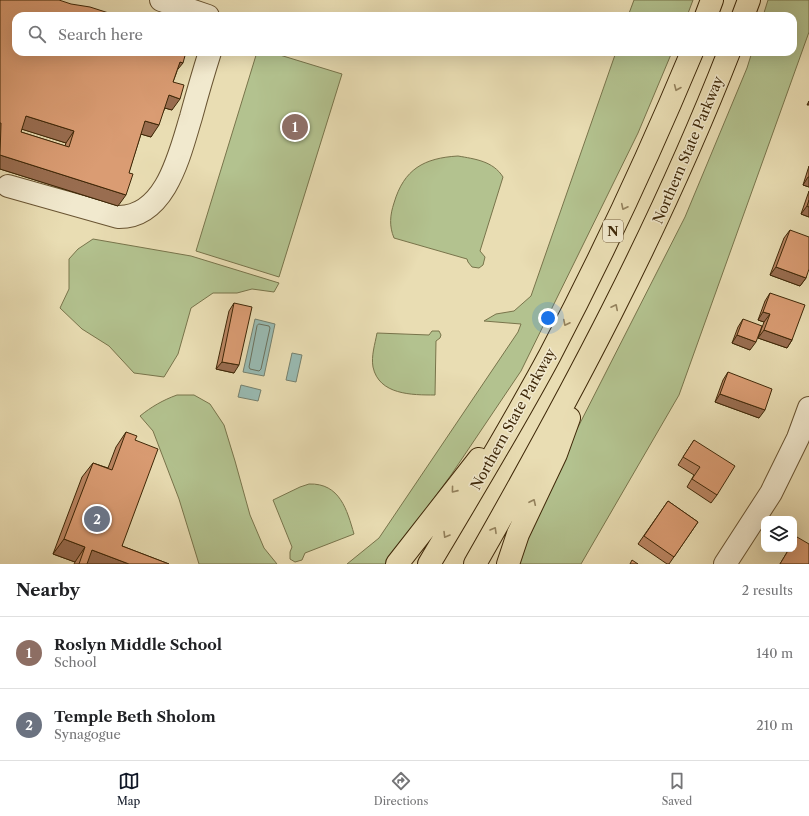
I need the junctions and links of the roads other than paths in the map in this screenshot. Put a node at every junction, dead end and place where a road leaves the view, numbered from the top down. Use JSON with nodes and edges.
{"nodes":[{"id":1,"x":161,"y":0,"type":"edge"},
{"id":2,"x":712,"y":0,"type":"edge"},
{"id":3,"x":749,"y":0,"type":"edge"},
{"id":4,"x":196,"y":12,"type":"edge"},
{"id":5,"x":708,"y":12,"type":"edge"},
{"id":6,"x":744,"y":12,"type":"edge"},
{"id":7,"x":209,"y":56,"type":"edge"},
{"id":8,"x":690,"y":56,"type":"edge"},
{"id":9,"x":727,"y":56,"type":"edge"},
{"id":10,"x":8,"y":186,"type":"dead end"},
{"id":11,"x":598,"y":342,"type":"junction"},
{"id":12,"x":522,"y":405,"type":"junction"},
{"id":13,"x":809,"y":408,"type":"edge"},
{"id":14,"x":397,"y":564,"type":"edge"},
{"id":15,"x":429,"y":564,"type":"edge"},
{"id":16,"x":475,"y":564,"type":"edge"},
{"id":17,"x":508,"y":564,"type":"edge"},
{"id":18,"x":725,"y":564,"type":"edge"}],
"edges":[{"from":1,"to":4,"type":"street"},
{"from":2,"to":5,"type":"highway"},
{"from":3,"to":6,"type":"highway"},
{"from":7,"to":10,"type":"street"},
{"from":8,"to":12,"type":"highway","name":"Northern State Parkway","number":"N","one_way":true},
{"from":11,"to":9,"type":"highway","name":"Northern State Parkway","one_way":true},
{"from":16,"to":11,"type":"highway","name":"Northern State Parkway","one_way":true},
{"from":17,"to":11,"type":"highway","one_way":true},
{"from":12,"to":14,"type":"highway","one_way":true},
{"from":12,"to":15,"type":"highway","name":"Northern State Parkway","number":"N","one_way":true},
{"from":13,"to":18,"type":"street"}]}
